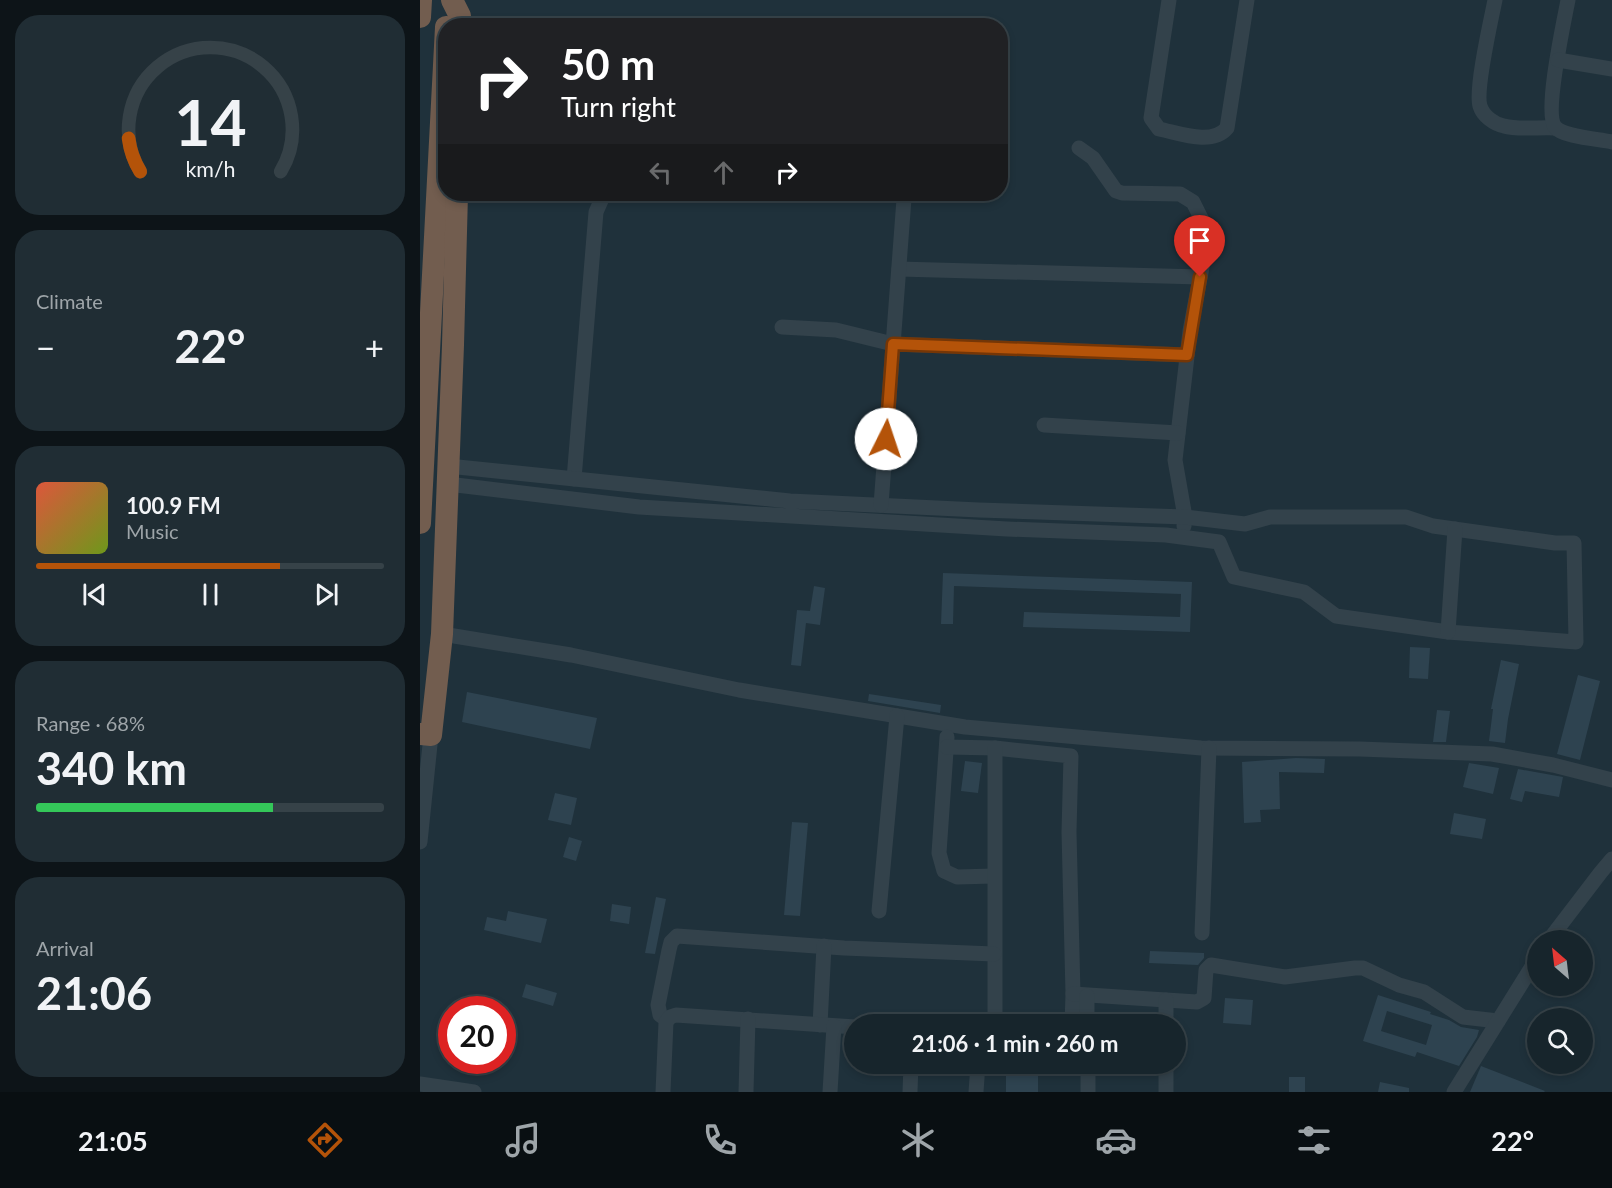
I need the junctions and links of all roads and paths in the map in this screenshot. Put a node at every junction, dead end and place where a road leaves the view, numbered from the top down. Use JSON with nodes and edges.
{"nodes":[{"id":1,"x":421,"y":0,"type":"edge"},
{"id":2,"x":447,"y":0,"type":"edge"},
{"id":3,"x":452,"y":0,"type":"edge"},
{"id":4,"x":1169,"y":0,"type":"edge"},
{"id":5,"x":1247,"y":0,"type":"edge"},
{"id":6,"x":1495,"y":0,"type":"edge"},
{"id":7,"x":1568,"y":0,"type":"edge"},
{"id":8,"x":420,"y":17,"type":"edge"},
{"id":9,"x":446,"y":18,"type":"edge"},
{"id":10,"x":460,"y":18,"type":"edge"},
{"id":11,"x":1558,"y":60,"type":"junction"},
{"id":12,"x":1612,"y":69,"type":"edge"},
{"id":13,"x":1555,"y":128,"type":"junction"},
{"id":14,"x":1612,"y":142,"type":"edge"},
{"id":15,"x":1079,"y":148,"type":"dead end"},
{"id":16,"x":438,"y":181,"type":"edge"},
{"id":17,"x":457,"y":201,"type":"edge"},
{"id":18,"x":601,"y":201,"type":"edge"},
{"id":19,"x":904,"y":201,"type":"edge"},
{"id":20,"x":899,"y":269,"type":"junction"},
{"id":21,"x":1200,"y":277,"type":"junction"},
{"id":22,"x":782,"y":327,"type":"dead end"},
{"id":23,"x":893,"y":344,"type":"junction"},
{"id":24,"x":1187,"y":355,"type":"junction"},
{"id":25,"x":1044,"y":425,"type":"dead end"},
{"id":26,"x":1178,"y":433,"type":"junction"},
{"id":27,"x":448,"y":475,"type":"junction"},
{"id":28,"x":582,"y":480,"type":"junction"},
{"id":29,"x":586,"y":500,"type":"junction"},
{"id":30,"x":881,"y":505,"type":"junction"},
{"id":31,"x":1185,"y":518,"type":"junction"},
{"id":32,"x":420,"y":523,"type":"edge"},
{"id":33,"x":1455,"y":529,"type":"junction"},
{"id":34,"x":1181,"y":537,"type":"junction"},
{"id":35,"x":1448,"y":632,"type":"junction"},
{"id":36,"x":442,"y":634,"type":"junction"},
{"id":37,"x":897,"y":716,"type":"junction"},
{"id":38,"x":948,"y":724,"type":"junction"},
{"id":39,"x":426,"y":734,"type":"edge"},
{"id":40,"x":947,"y":747,"type":"junction"},
{"id":41,"x":994,"y":748,"type":"junction"},
{"id":42,"x":1209,"y":748,"type":"junction"},
{"id":43,"x":1612,"y":780,"type":"edge"},
{"id":44,"x":420,"y":842,"type":"edge"},
{"id":45,"x":1612,"y":860,"type":"edge"},
{"id":46,"x":994,"y":876,"type":"junction"},
{"id":47,"x":879,"y":911,"type":"dead end"},
{"id":48,"x":1556,"y":930,"type":"edge"},
{"id":49,"x":1202,"y":933,"type":"dead end"},
{"id":50,"x":824,"y":946,"type":"junction"},
{"id":51,"x":994,"y":954,"type":"junction"},
{"id":52,"x":1527,"y":975,"type":"edge"},
{"id":53,"x":1080,"y":995,"type":"junction"},
{"id":54,"x":1166,"y":1000,"type":"junction"},
{"id":55,"x":995,"y":1014,"type":"edge"},
{"id":56,"x":1075,"y":1014,"type":"edge"},
{"id":57,"x":1085,"y":1014,"type":"edge"},
{"id":58,"x":1166,"y":1014,"type":"edge"},
{"id":59,"x":667,"y":1020,"type":"junction"},
{"id":60,"x":748,"y":1020,"type":"junction"},
{"id":61,"x":1498,"y":1021,"type":"junction"},
{"id":62,"x":827,"y":1025,"type":"junction"},
{"id":63,"x":844,"y":1026,"type":"edge"},
{"id":64,"x":911,"y":1074,"type":"edge"},
{"id":65,"x":977,"y":1074,"type":"edge"},
{"id":66,"x":1088,"y":1074,"type":"edge"},
{"id":67,"x":1166,"y":1074,"type":"edge"},
{"id":68,"x":420,"y":1084,"type":"edge"},
{"id":69,"x":474,"y":1092,"type":"edge"},
{"id":70,"x":663,"y":1092,"type":"edge"},
{"id":71,"x":746,"y":1092,"type":"edge"},
{"id":72,"x":830,"y":1092,"type":"edge"},
{"id":73,"x":910,"y":1092,"type":"edge"},
{"id":74,"x":976,"y":1092,"type":"edge"},
{"id":75,"x":1088,"y":1092,"type":"edge"},
{"id":76,"x":1166,"y":1092,"type":"edge"},
{"id":77,"x":1454,"y":1092,"type":"edge"}],
"edges":[{"from":1,"to":8,"type":"highway"},
{"from":2,"to":9,"type":"highway"},
{"from":3,"to":10,"type":"highway"},
{"from":4,"to":5,"type":"street"},
{"from":6,"to":13,"type":"street"},
{"from":7,"to":11,"type":"street"},
{"from":11,"to":12,"type":"street"},
{"from":11,"to":13,"type":"street"},
{"from":13,"to":14,"type":"street"},
{"from":15,"to":21,"type":"street"},
{"from":16,"to":32,"type":"highway"},
{"from":17,"to":27,"type":"highway"},
{"from":18,"to":28,"type":"street"},
{"from":19,"to":20,"type":"street"},
{"from":20,"to":21,"type":"street"},
{"from":20,"to":23,"type":"street"},
{"from":21,"to":24,"type":"street"},
{"from":22,"to":23,"type":"street"},
{"from":23,"to":24,"type":"street"},
{"from":23,"to":30,"type":"street"},
{"from":24,"to":26,"type":"street"},
{"from":25,"to":26,"type":"street"},
{"from":26,"to":31,"type":"street"},
{"from":27,"to":28,"type":"street"},
{"from":27,"to":29,"type":"street"},
{"from":27,"to":36,"type":"highway"},
{"from":28,"to":29,"type":"street"},
{"from":28,"to":30,"type":"street"},
{"from":29,"to":34,"type":"street"},
{"from":30,"to":31,"type":"street"},
{"from":31,"to":33,"type":"street"},
{"from":31,"to":34,"type":"street"},
{"from":33,"to":35,"type":"street"},
{"from":33,"to":35,"type":"street"},
{"from":34,"to":35,"type":"street"},
{"from":36,"to":37,"type":"street"},
{"from":36,"to":39,"type":"highway"},
{"from":37,"to":38,"type":"street"},
{"from":37,"to":47,"type":"street"},
{"from":38,"to":40,"type":"street"},
{"from":38,"to":42,"type":"street"},
{"from":39,"to":44,"type":"street"},
{"from":40,"to":41,"type":"street"},
{"from":40,"to":46,"type":"street"},
{"from":41,"to":46,"type":"street"},
{"from":41,"to":53,"type":"street"},
{"from":42,"to":43,"type":"street"},
{"from":42,"to":49,"type":"street"},
{"from":45,"to":48,"type":"street"},
{"from":46,"to":51,"type":"street"},
{"from":50,"to":51,"type":"street"},
{"from":50,"to":59,"type":"street"},
{"from":50,"to":62,"type":"street"},
{"from":51,"to":55,"type":"street"},
{"from":52,"to":61,"type":"street"},
{"from":53,"to":54,"type":"street"},
{"from":53,"to":56,"type":"street"},
{"from":53,"to":57,"type":"street"},
{"from":54,"to":58,"type":"street"},
{"from":54,"to":61,"type":"street"},
{"from":59,"to":60,"type":"street"},
{"from":59,"to":70,"type":"street"},
{"from":60,"to":62,"type":"street"},
{"from":60,"to":71,"type":"street"},
{"from":61,"to":77,"type":"street"},
{"from":62,"to":63,"type":"street"},
{"from":62,"to":72,"type":"street"},
{"from":64,"to":73,"type":"street"},
{"from":65,"to":74,"type":"street"},
{"from":66,"to":75,"type":"street"},
{"from":67,"to":76,"type":"street"},
{"from":68,"to":69,"type":"street"}]}
